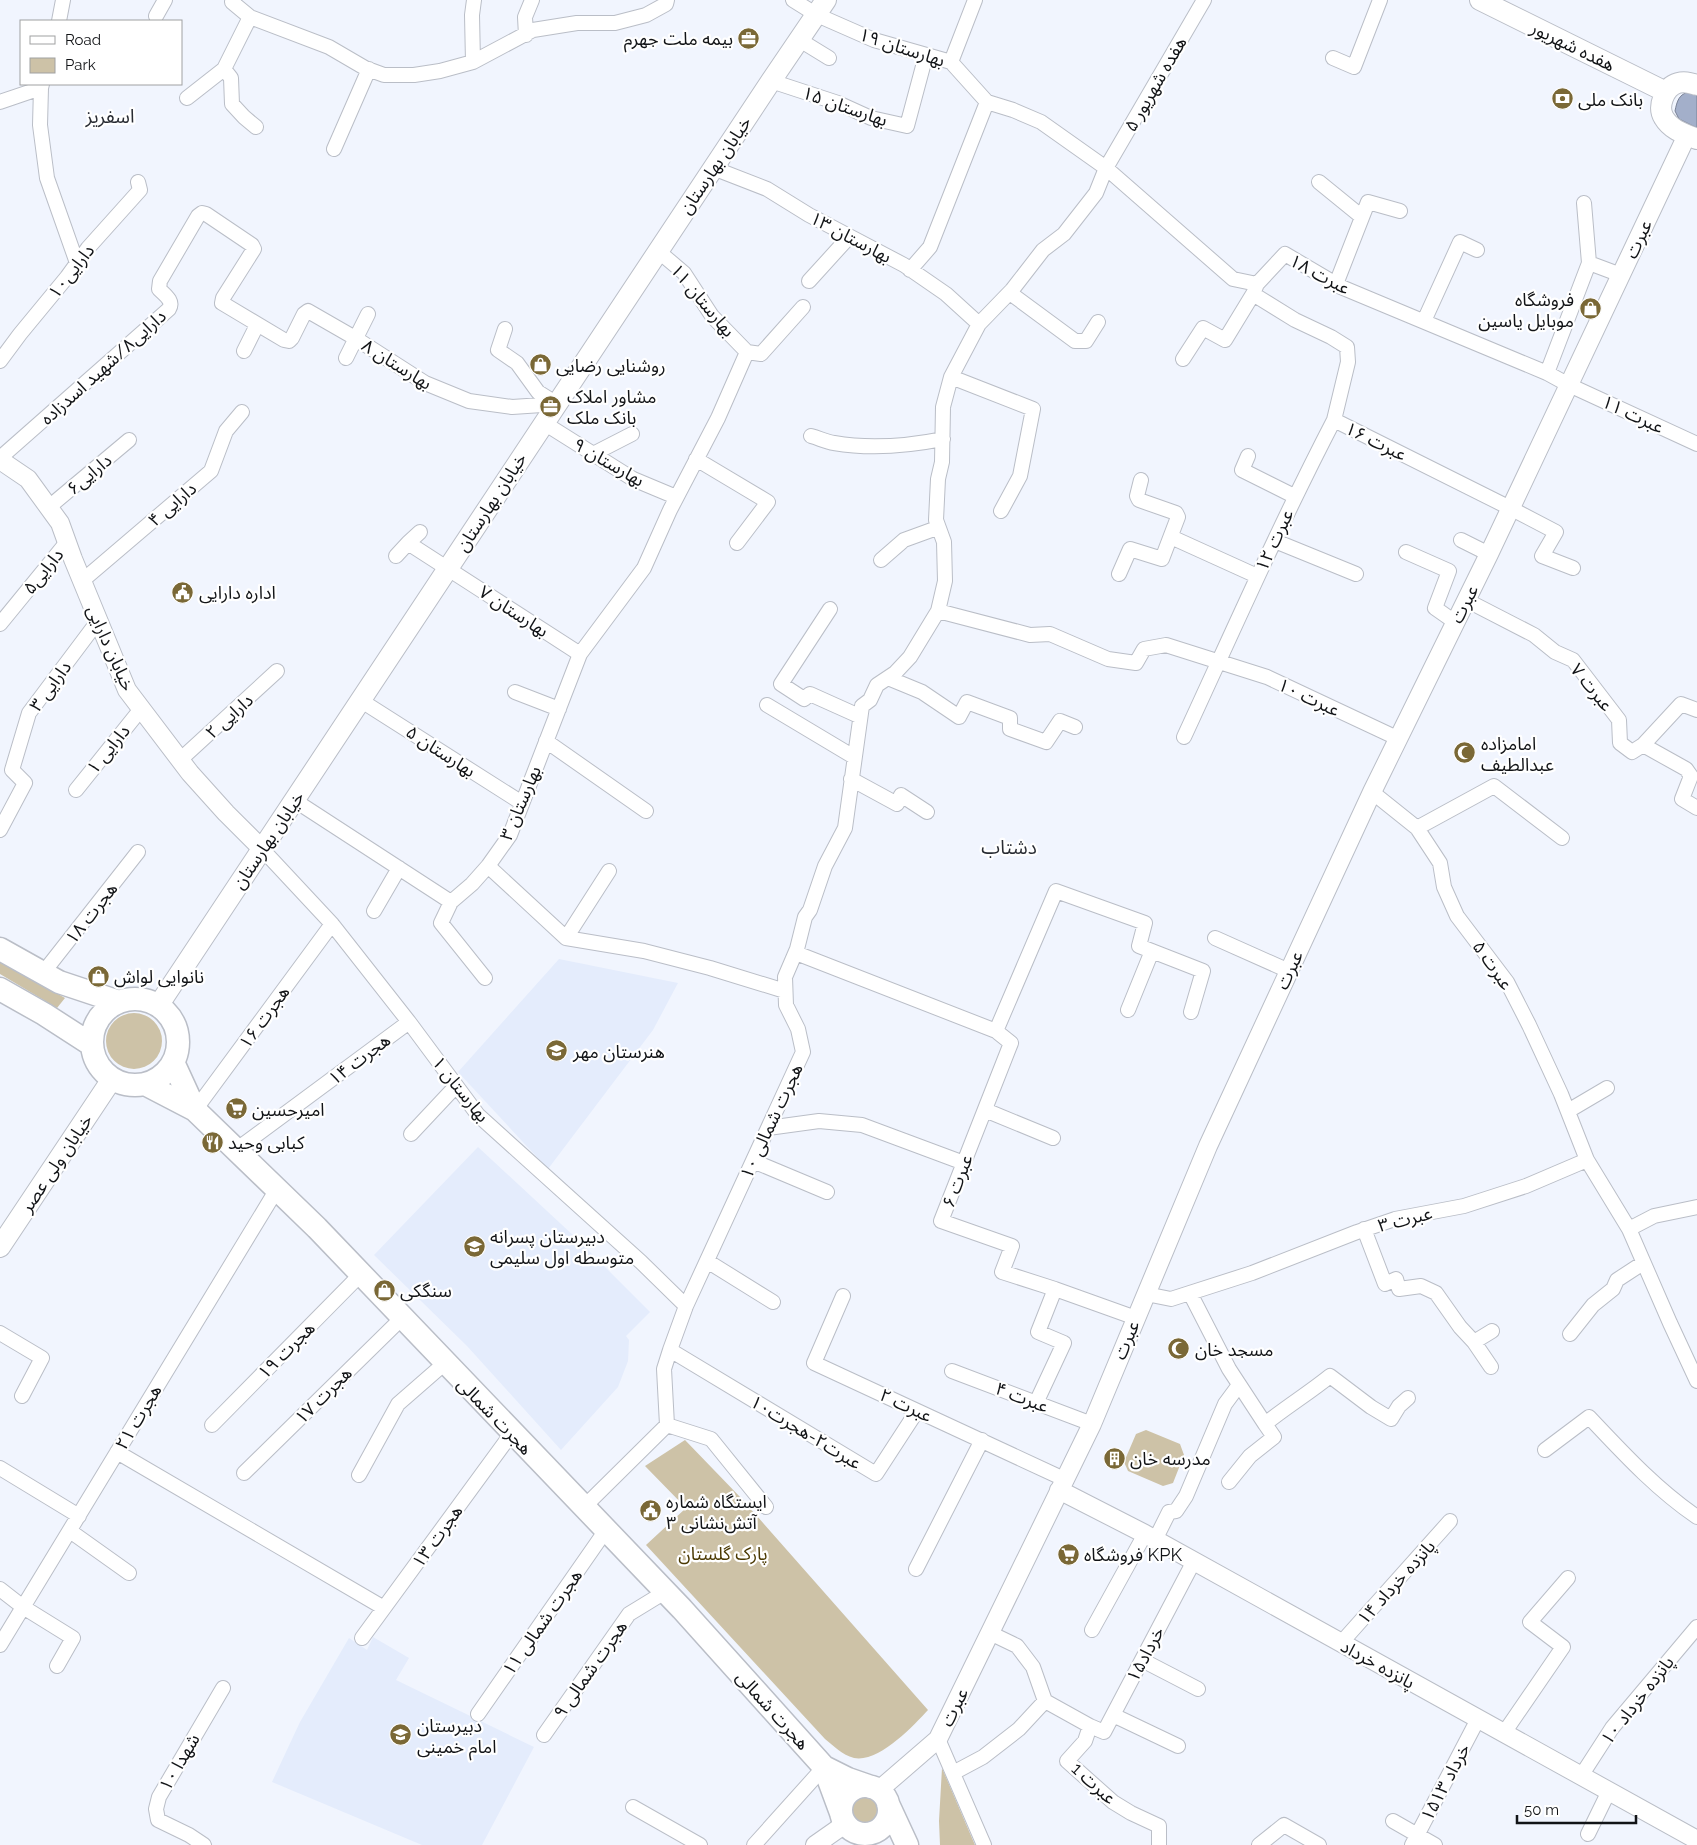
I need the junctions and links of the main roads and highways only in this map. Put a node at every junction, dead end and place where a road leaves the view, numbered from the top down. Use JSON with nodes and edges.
{"nodes":[{"id":1,"x":1480,"y":0,"type":"edge"},
{"id":2,"x":822,"y":8,"type":"edge"},
{"id":3,"x":1697,"y":85,"type":"edge"},
{"id":4,"x":1666,"y":92,"type":"junction"},
{"id":5,"x":1692,"y":137,"type":"edge"},
{"id":6,"x":0,"y":949,"type":"edge"},
{"id":7,"x":0,"y":989,"type":"edge"},
{"id":8,"x":119,"y":1002,"type":"junction"},
{"id":9,"x":158,"y":1006,"type":"junction"},
{"id":10,"x":92,"y":1045,"type":"junction"},
{"id":11,"x":173,"y":1062,"type":"junction"},
{"id":12,"x":112,"y":1079,"type":"junction"},
{"id":13,"x":145,"y":1084,"type":"junction"},
{"id":14,"x":195,"y":1110,"type":"junction"},
{"id":15,"x":0,"y":1247,"type":"edge"},
{"id":16,"x":824,"y":1767,"type":"junction"},
{"id":17,"x":879,"y":1794,"type":"junction"},
{"id":18,"x":843,"y":1819,"type":"junction"},
{"id":19,"x":876,"y":1840,"type":"edge"},
{"id":20,"x":907,"y":1845,"type":"edge"}],
"edges":[{"from":1,"to":4,"type":"main road","name":"هفده شهریور"},
{"from":2,"to":9,"type":"main road","name":"خیابان بهارستان"},
{"from":3,"to":4,"type":"main road"},
{"from":4,"to":5,"type":"main road"},
{"from":6,"to":8,"type":"main road"},
{"from":7,"to":10,"type":"main road"},
{"from":8,"to":9,"type":"main road"},
{"from":8,"to":10,"type":"main road"},
{"from":9,"to":11,"type":"main road"},
{"from":10,"to":12,"type":"main road"},
{"from":11,"to":13,"type":"main road"},
{"from":11,"to":14,"type":"main road","name":"هجرت شمالی"},
{"from":12,"to":13,"type":"main road"},
{"from":12,"to":15,"type":"main road","name":"خیابان ولی عصر"},
{"from":13,"to":14,"type":"main road"},
{"from":14,"to":16,"type":"main road","name":"هجرت شمالی"},
{"from":16,"to":17,"type":"main road"},
{"from":16,"to":18,"type":"main road"},
{"from":17,"to":18,"type":"main road"},
{"from":17,"to":19,"type":"main road"},
{"from":17,"to":20,"type":"main road"},
{"from":18,"to":19,"type":"main road"}]}
